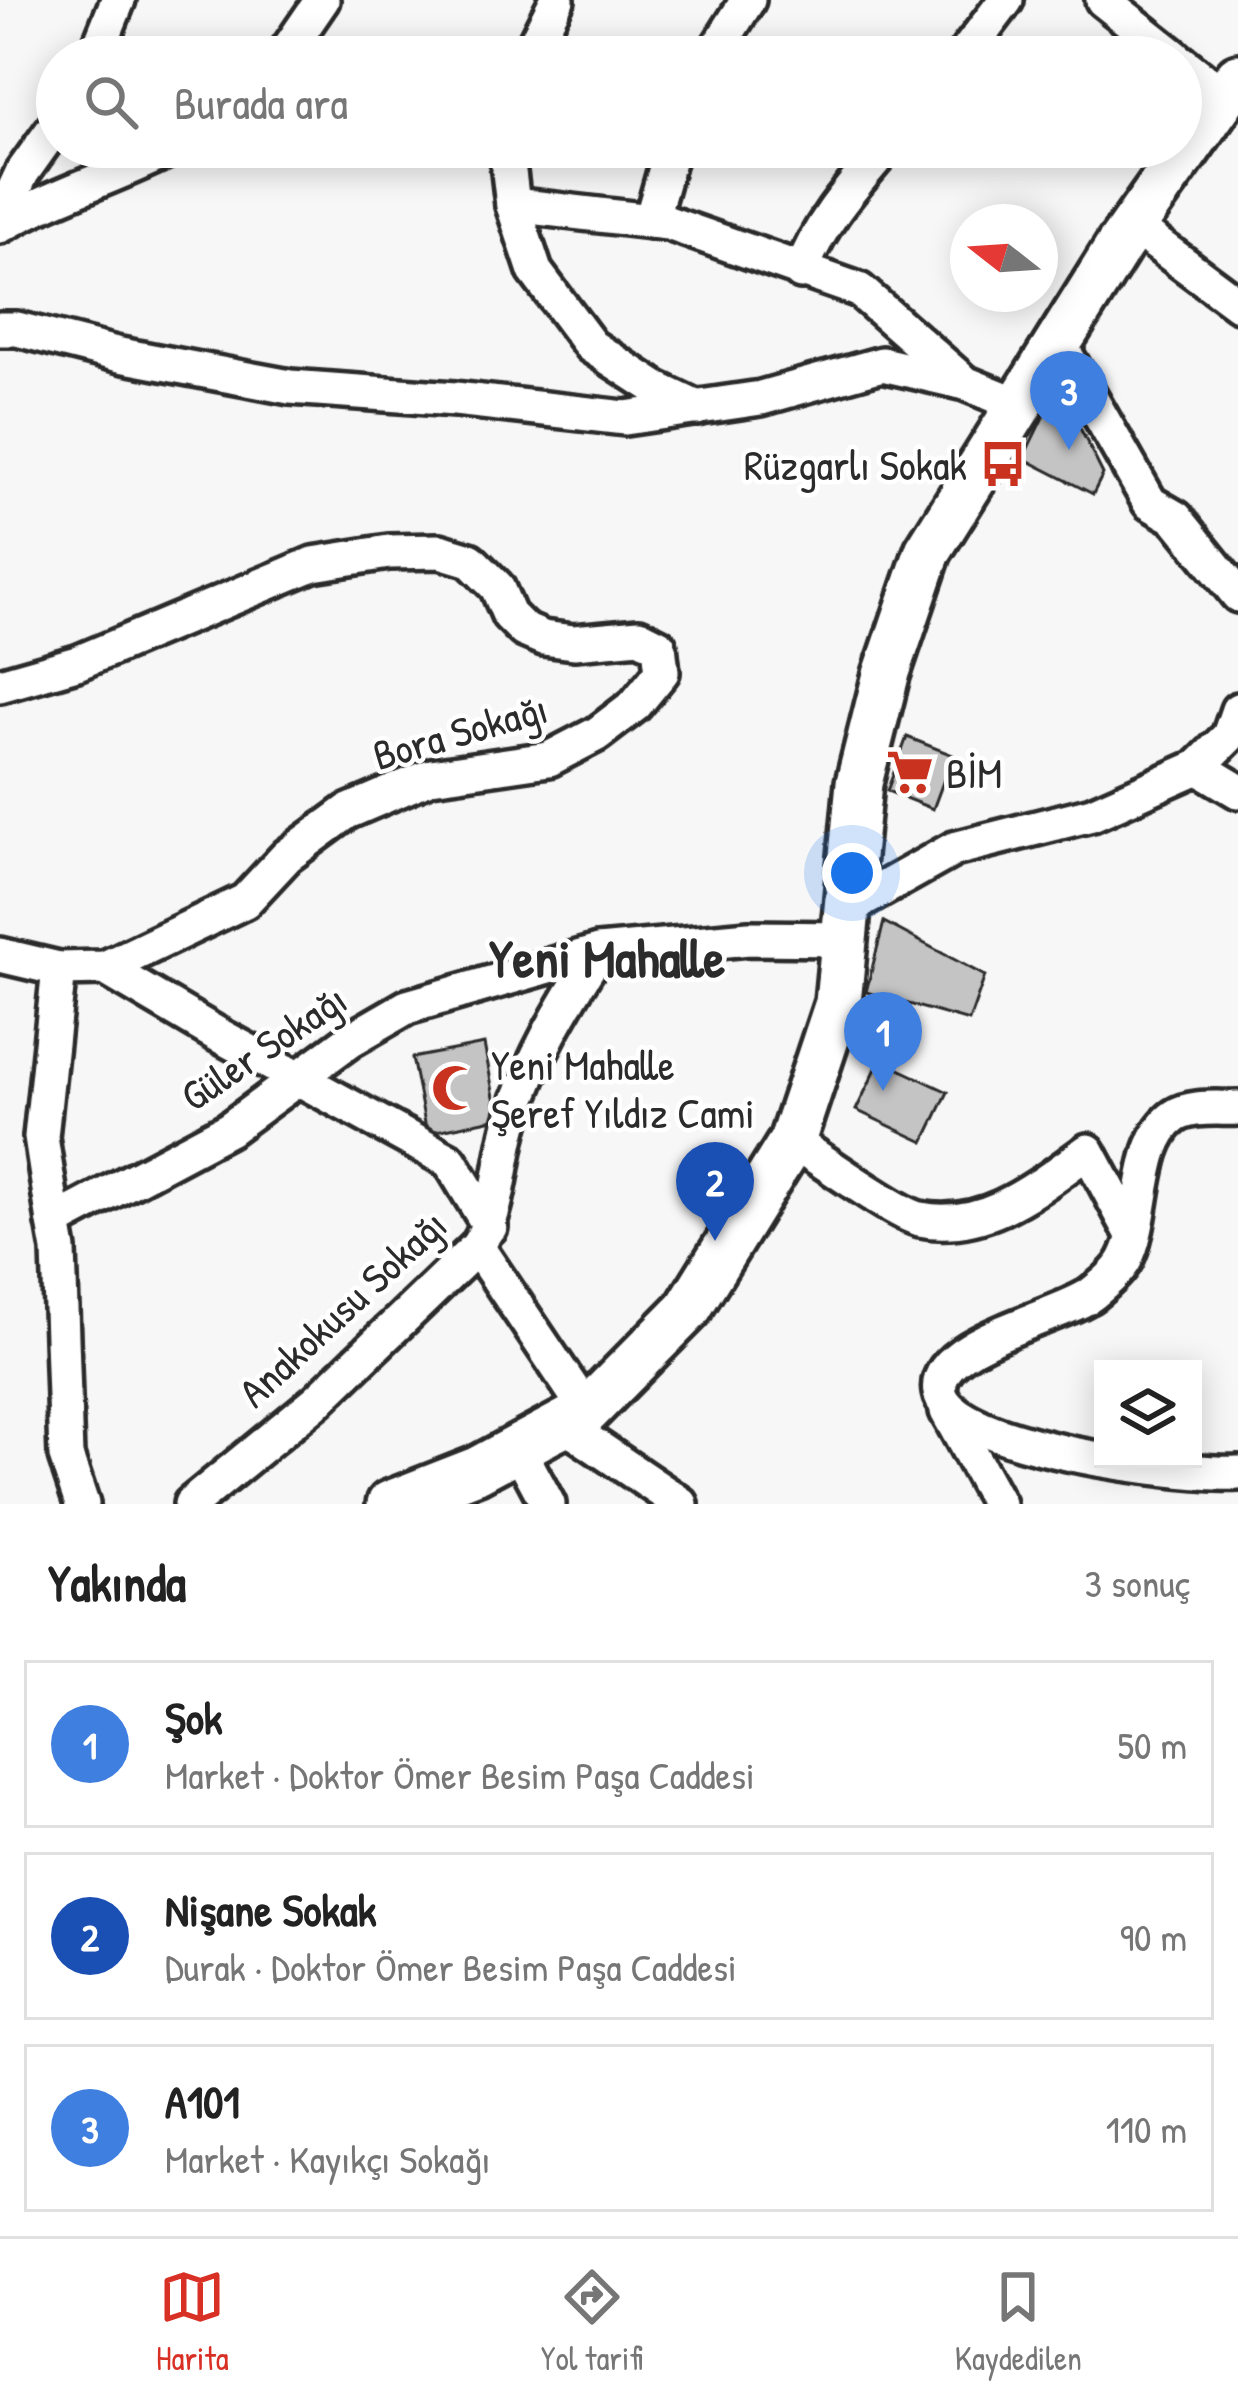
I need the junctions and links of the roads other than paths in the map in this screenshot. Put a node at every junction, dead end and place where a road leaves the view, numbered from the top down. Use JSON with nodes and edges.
{"nodes":[{"id":1,"x":118,"y":0,"type":"edge"},
{"id":2,"x":322,"y":0,"type":"edge"},
{"id":3,"x":557,"y":0,"type":"edge"},
{"id":4,"x":748,"y":0,"type":"edge"},
{"id":5,"x":1006,"y":0,"type":"edge"},
{"id":6,"x":1103,"y":0,"type":"edge"},
{"id":7,"x":103,"y":36,"type":"edge"},
{"id":8,"x":297,"y":36,"type":"edge"},
{"id":9,"x":539,"y":36,"type":"edge"},
{"id":10,"x":725,"y":36,"type":"edge"},
{"id":11,"x":979,"y":36,"type":"edge"},
{"id":12,"x":1148,"y":36,"type":"edge"},
{"id":13,"x":1202,"y":72,"type":"edge"},
{"id":14,"x":1231,"y":87,"type":"edge"},
{"id":15,"x":1202,"y":128,"type":"edge"},
{"id":16,"x":36,"y":153,"type":"edge"},
{"id":17,"x":135,"y":168,"type":"edge"},
{"id":18,"x":509,"y":168,"type":"edge"},
{"id":19,"x":666,"y":168,"type":"edge"},
{"id":20,"x":868,"y":168,"type":"edge"},
{"id":21,"x":1174,"y":168,"type":"edge"},
{"id":22,"x":513,"y":205,"type":"junction"},
{"id":23,"x":651,"y":221,"type":"junction"},
{"id":24,"x":0,"y":223,"type":"edge"},
{"id":25,"x":1133,"y":226,"type":"junction"},
{"id":26,"x":801,"y":272,"type":"junction"},
{"id":27,"x":1238,"y":304,"type":"edge"},
{"id":28,"x":0,"y":329,"type":"edge"},
{"id":29,"x":1059,"y":343,"type":"junction"},
{"id":30,"x":965,"y":383,"type":"junction"},
{"id":31,"x":1019,"y":405,"type":"junction"},
{"id":32,"x":698,"y":408,"type":"junction"},
{"id":33,"x":1238,"y":595,"type":"edge"},
{"id":34,"x":0,"y":685,"type":"edge"},
{"id":35,"x":1238,"y":710,"type":"edge"},
{"id":36,"x":1198,"y":767,"type":"junction"},
{"id":37,"x":1238,"y":791,"type":"edge"},
{"id":38,"x":846,"y":924,"type":"junction"},
{"id":39,"x":598,"y":952,"type":"junction"},
{"id":40,"x":0,"y":956,"type":"edge"},
{"id":41,"x":105,"y":968,"type":"junction"},
{"id":42,"x":59,"y":969,"type":"junction"},
{"id":43,"x":300,"y":1078,"type":"junction"},
{"id":44,"x":1238,"y":1108,"type":"edge"},
{"id":45,"x":792,"y":1141,"type":"junction"},
{"id":46,"x":54,"y":1222,"type":"junction"},
{"id":47,"x":1132,"y":1233,"type":"junction"},
{"id":48,"x":483,"y":1237,"type":"junction"},
{"id":49,"x":947,"y":1411,"type":"junction"},
{"id":50,"x":575,"y":1418,"type":"junction"},
{"id":51,"x":518,"y":1448,"type":"junction"},
{"id":52,"x":1238,"y":1473,"type":"edge"},
{"id":53,"x":82,"y":1504,"type":"edge"},
{"id":54,"x":190,"y":1504,"type":"edge"},
{"id":55,"x":390,"y":1504,"type":"edge"},
{"id":56,"x":548,"y":1504,"type":"edge"},
{"id":57,"x":681,"y":1504,"type":"edge"},
{"id":58,"x":998,"y":1504,"type":"edge"}],
"edges":[{"from":1,"to":7,"type":"street"},
{"from":2,"to":8,"type":"street"},
{"from":3,"to":9,"type":"street"},
{"from":4,"to":10,"type":"street"},
{"from":5,"to":11,"type":"street"},
{"from":6,"to":12,"type":"street"},
{"from":13,"to":14,"type":"street"},
{"from":14,"to":15,"type":"street"},
{"from":16,"to":24,"type":"street"},
{"from":17,"to":24,"type":"street"},
{"from":18,"to":22,"type":"street"},
{"from":19,"to":23,"type":"street"},
{"from":20,"to":26,"type":"street"},
{"from":21,"to":25,"type":"street"},
{"from":22,"to":23,"type":"street"},
{"from":22,"to":32,"type":"street"},
{"from":23,"to":26,"type":"street"},
{"from":25,"to":27,"type":"street"},
{"from":25,"to":29,"type":"street"},
{"from":26,"to":30,"type":"street"},
{"from":28,"to":32,"type":"street"},
{"from":29,"to":31,"type":"street"},
{"from":29,"to":33,"type":"street"},
{"from":30,"to":31,"type":"street"},
{"from":30,"to":32,"type":"street"},
{"from":31,"to":38,"type":"street"},
{"from":34,"to":41,"type":"street","name":"Bora Sokağı"},
{"from":35,"to":36,"type":"street"},
{"from":36,"to":37,"type":"street"},
{"from":36,"to":38,"type":"street"},
{"from":38,"to":39,"type":"street","name":"Güler Sokağı"},
{"from":38,"to":45,"type":"street"},
{"from":39,"to":43,"type":"street","name":"Güler Sokağı"},
{"from":39,"to":48,"type":"street","name":"Anakokusu Sokağı"},
{"from":40,"to":42,"type":"street"},
{"from":41,"to":42,"type":"street","name":"Bora Sokağı"},
{"from":41,"to":43,"type":"street"},
{"from":42,"to":46,"type":"street"},
{"from":43,"to":46,"type":"street","name":"Güler Sokağı"},
{"from":43,"to":48,"type":"street"},
{"from":44,"to":47,"type":"street"},
{"from":45,"to":47,"type":"street"},
{"from":45,"to":50,"type":"street"},
{"from":46,"to":53,"type":"street"},
{"from":47,"to":49,"type":"street"},
{"from":48,"to":50,"type":"street"},
{"from":48,"to":54,"type":"street","name":"Anakokusu Sokağı"},
{"from":49,"to":52,"type":"street"},
{"from":49,"to":58,"type":"street"},
{"from":50,"to":51,"type":"street"},
{"from":50,"to":57,"type":"street"},
{"from":51,"to":55,"type":"street"},
{"from":51,"to":56,"type":"street"}]}
